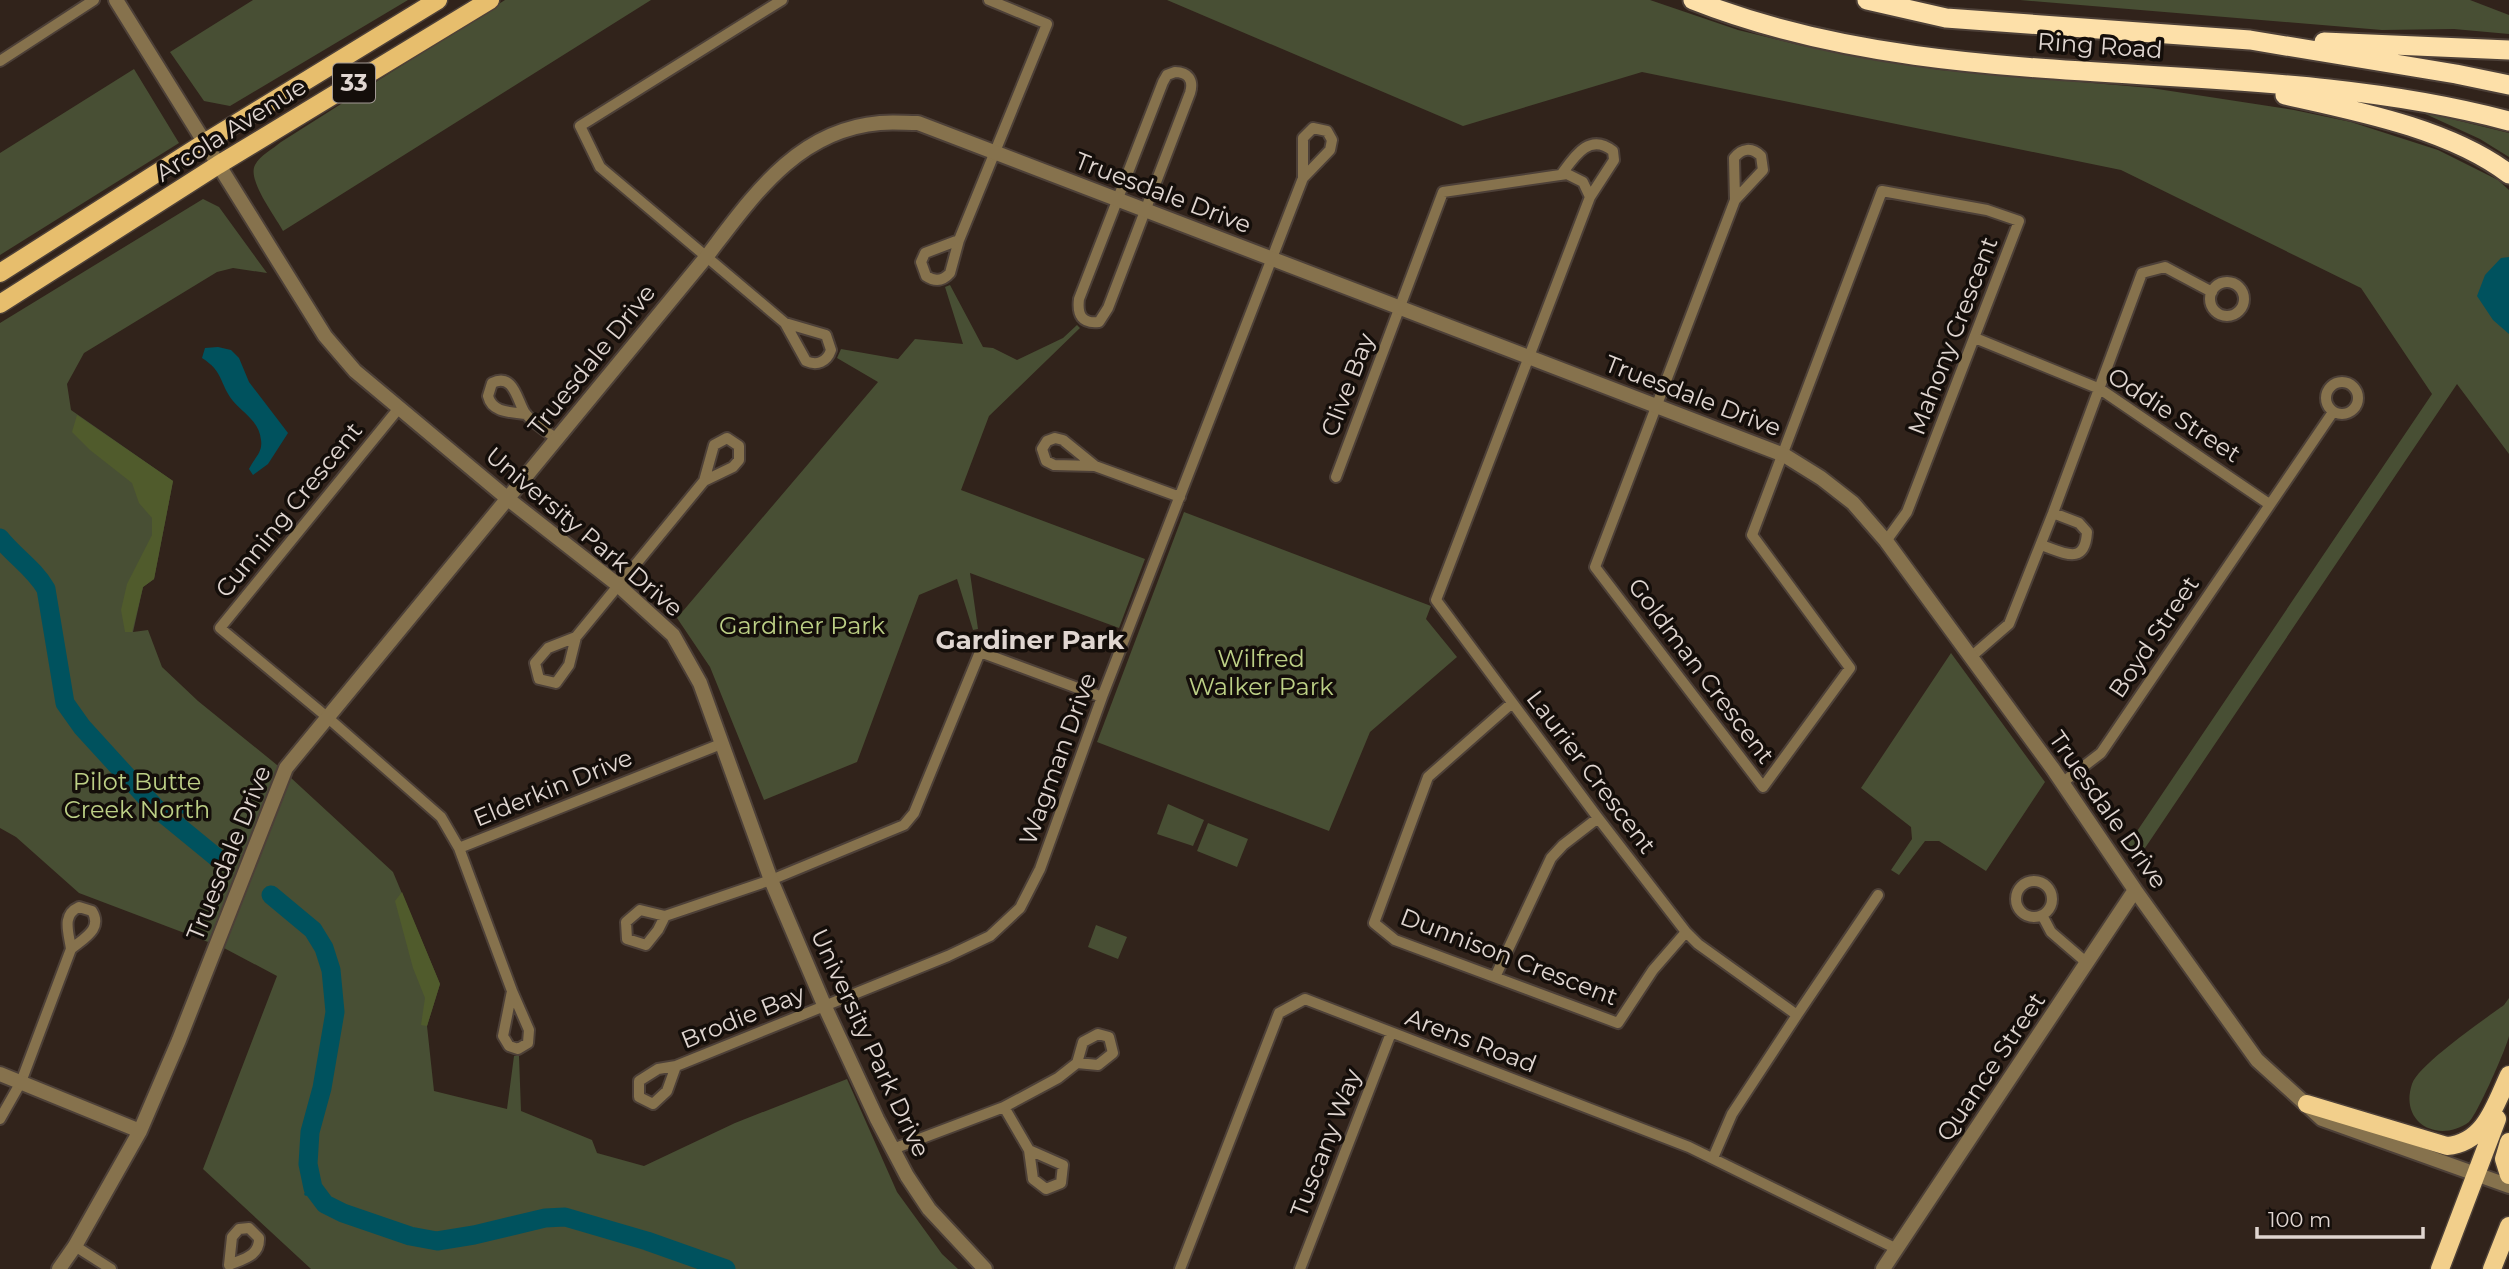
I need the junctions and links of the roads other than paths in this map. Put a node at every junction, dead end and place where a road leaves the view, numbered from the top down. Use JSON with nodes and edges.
{"nodes":[{"id":1,"x":94,"y":0,"type":"edge"},
{"id":2,"x":117,"y":0,"type":"edge"},
{"id":3,"x":438,"y":0,"type":"edge"},
{"id":4,"x":490,"y":0,"type":"edge"},
{"id":5,"x":782,"y":0,"type":"edge"},
{"id":6,"x":989,"y":0,"type":"edge"},
{"id":7,"x":1693,"y":0,"type":"edge"},
{"id":8,"x":1867,"y":0,"type":"edge"},
{"id":9,"x":2249,"y":40,"type":"junction"},
{"id":10,"x":2509,"y":50,"type":"edge"},
{"id":11,"x":0,"y":61,"type":"edge"},
{"id":12,"x":2205,"y":79,"type":"junction"},
{"id":13,"x":2509,"y":85,"type":"edge"},
{"id":14,"x":2509,"y":121,"type":"edge"},
{"id":15,"x":204,"y":144,"type":"junction"},
{"id":16,"x":993,"y":152,"type":"junction"},
{"id":17,"x":218,"y":165,"type":"junction"},
{"id":18,"x":2509,"y":174,"type":"edge"},
{"id":19,"x":1561,"y":175,"type":"junction"},
{"id":20,"x":1303,"y":178,"type":"dead end"},
{"id":21,"x":1590,"y":197,"type":"junction"},
{"id":22,"x":1118,"y":200,"type":"junction"},
{"id":23,"x":1735,"y":200,"type":"dead end"},
{"id":24,"x":1145,"y":209,"type":"junction"},
{"id":25,"x":959,"y":240,"type":"dead end"},
{"id":26,"x":707,"y":256,"type":"junction"},
{"id":27,"x":1271,"y":260,"type":"junction"},
{"id":28,"x":0,"y":274,"type":"edge"},
{"id":29,"x":2212,"y":292,"type":"dead end"},
{"id":30,"x":0,"y":304,"type":"edge"},
{"id":31,"x":1399,"y":308,"type":"junction"},
{"id":32,"x":785,"y":323,"type":"junction"},
{"id":33,"x":1975,"y":338,"type":"junction"},
{"id":34,"x":1528,"y":357,"type":"junction"},
{"id":35,"x":2099,"y":388,"type":"junction"},
{"id":36,"x":1656,"y":407,"type":"junction"},
{"id":37,"x":399,"y":408,"type":"junction"},
{"id":38,"x":2333,"y":412,"type":"dead end"},
{"id":39,"x":526,"y":414,"type":"dead end"},
{"id":40,"x":557,"y":439,"type":"junction"},
{"id":41,"x":1784,"y":455,"type":"junction"},
{"id":42,"x":1095,"y":466,"type":"dead end"},
{"id":43,"x":1336,"y":477,"type":"dead end"},
{"id":44,"x":704,"y":481,"type":"dead end"},
{"id":45,"x":1180,"y":497,"type":"junction"},
{"id":46,"x":508,"y":499,"type":"junction"},
{"id":47,"x":2269,"y":503,"type":"junction"},
{"id":48,"x":2053,"y":513,"type":"junction"},
{"id":49,"x":1886,"y":541,"type":"junction"},
{"id":50,"x":2041,"y":545,"type":"junction"},
{"id":51,"x":618,"y":585,"type":"junction"},
{"id":52,"x":576,"y":637,"type":"junction"},
{"id":53,"x":1972,"y":656,"type":"junction"},
{"id":54,"x":1102,"y":698,"type":"junction"},
{"id":55,"x":1512,"y":703,"type":"junction"},
{"id":56,"x":327,"y":717,"type":"junction"},
{"id":57,"x":721,"y":744,"type":"junction"},
{"id":58,"x":2062,"y":783,"type":"junction"},
{"id":59,"x":1598,"y":818,"type":"junction"},
{"id":60,"x":459,"y":849,"type":"junction"},
{"id":61,"x":771,"y":880,"type":"junction"},
{"id":62,"x":2135,"y":890,"type":"junction"},
{"id":63,"x":1878,"y":895,"type":"dead end"},
{"id":64,"x":2042,"y":915,"type":"dead end"},
{"id":65,"x":665,"y":916,"type":"dead end"},
{"id":66,"x":1686,"y":932,"type":"junction"},
{"id":67,"x":71,"y":949,"type":"dead end"},
{"id":68,"x":2087,"y":964,"type":"junction"},
{"id":69,"x":1496,"y":975,"type":"junction"},
{"id":70,"x":512,"y":991,"type":"junction"},
{"id":71,"x":825,"y":1007,"type":"junction"},
{"id":72,"x":1797,"y":1015,"type":"junction"},
{"id":73,"x":1391,"y":1033,"type":"junction"},
{"id":74,"x":1077,"y":1063,"type":"dead end"},
{"id":75,"x":676,"y":1066,"type":"dead end"},
{"id":76,"x":0,"y":1074,"type":"edge"},
{"id":77,"x":2509,"y":1075,"type":"edge"},
{"id":78,"x":21,"y":1082,"type":"junction"},
{"id":79,"x":2509,"y":1088,"type":"edge"},
{"id":80,"x":2307,"y":1104,"type":"junction"},
{"id":81,"x":1004,"y":1107,"type":"junction"},
{"id":82,"x":0,"y":1119,"type":"edge"},
{"id":83,"x":140,"y":1131,"type":"junction"},
{"id":84,"x":2509,"y":1142,"type":"edge"},
{"id":85,"x":893,"y":1149,"type":"junction"},
{"id":86,"x":1029,"y":1150,"type":"dead end"},
{"id":87,"x":1713,"y":1158,"type":"junction"},
{"id":88,"x":2475,"y":1175,"type":"junction"},
{"id":89,"x":2509,"y":1175,"type":"edge"},
{"id":90,"x":2509,"y":1186,"type":"edge"},
{"id":91,"x":2509,"y":1226,"type":"edge"},
{"id":92,"x":75,"y":1246,"type":"junction"},
{"id":93,"x":1897,"y":1249,"type":"junction"},
{"id":94,"x":59,"y":1269,"type":"edge"},
{"id":95,"x":111,"y":1269,"type":"edge"},
{"id":96,"x":985,"y":1269,"type":"edge"},
{"id":97,"x":1180,"y":1269,"type":"edge"},
{"id":98,"x":1300,"y":1269,"type":"edge"},
{"id":99,"x":1883,"y":1269,"type":"edge"},
{"id":100,"x":2440,"y":1269,"type":"edge"},
{"id":101,"x":2492,"y":1269,"type":"edge"}],
"edges":[{"from":1,"to":11,"type":"street"},
{"from":2,"to":15,"type":"street","name":"University Park Drive"},
{"from":3,"to":15,"type":"main road","name":"Arcola Avenue","number":"33"},
{"from":4,"to":17,"type":"main road","name":"Arcola Avenue","number":"33"},
{"from":5,"to":26,"type":"street"},
{"from":6,"to":16,"type":"street"},
{"from":7,"to":12,"type":"highway","name":"Ring Road"},
{"from":8,"to":9,"type":"highway","name":"Ring Road"},
{"from":9,"to":10,"type":"highway"},
{"from":9,"to":13,"type":"highway","name":"Ring Road"},
{"from":12,"to":14,"type":"highway","name":"Ring Road"},
{"from":12,"to":18,"type":"highway"},
{"from":15,"to":17,"type":"street","name":"University Park Drive"},
{"from":15,"to":28,"type":"main road","name":"Arcola Avenue","number":"33"},
{"from":16,"to":22,"type":"street","name":"Truesdale Drive"},
{"from":16,"to":25,"type":"street"},
{"from":16,"to":26,"type":"street","name":"Truesdale Drive"},
{"from":17,"to":30,"type":"main road","name":"Arcola Avenue","number":"33"},
{"from":17,"to":37,"type":"street","name":"University Park Drive"},
{"from":19,"to":21,"type":"street"},
{"from":19,"to":21,"type":"street"},
{"from":19,"to":31,"type":"street","name":"Clive Bay"},
{"from":20,"to":27,"type":"street","name":"Wagman Drive"},
{"from":21,"to":34,"type":"street"},
{"from":22,"to":24,"type":"street","name":"Truesdale Drive"},
{"from":22,"to":24,"type":"street"},
{"from":22,"to":24,"type":"street"},
{"from":23,"to":36,"type":"street"},
{"from":24,"to":27,"type":"street","name":"Truesdale Drive"},
{"from":26,"to":32,"type":"street"},
{"from":26,"to":40,"type":"street","name":"Truesdale Drive"},
{"from":27,"to":31,"type":"street","name":"Truesdale Drive"},
{"from":27,"to":45,"type":"street","name":"Wagman Drive"},
{"from":29,"to":35,"type":"street"},
{"from":31,"to":34,"type":"street","name":"Truesdale Drive"},
{"from":31,"to":43,"type":"street","name":"Clive Bay"},
{"from":32,"to":32,"type":"street"},
{"from":33,"to":35,"type":"street","name":"Oddie Street"},
{"from":33,"to":41,"type":"street","name":"Mahony Crescent"},
{"from":33,"to":49,"type":"street","name":"Mahony Crescent"},
{"from":34,"to":36,"type":"street","name":"Truesdale Drive"},
{"from":34,"to":55,"type":"street","name":"Laurier Crescent"},
{"from":35,"to":47,"type":"street","name":"Oddie Street"},
{"from":35,"to":48,"type":"street"},
{"from":36,"to":41,"type":"street","name":"Truesdale Drive"},
{"from":36,"to":41,"type":"street","name":"Goldman Crescent"},
{"from":37,"to":46,"type":"street","name":"University Park Drive"},
{"from":37,"to":56,"type":"street","name":"Cunning Crescent"},
{"from":38,"to":47,"type":"street","name":"Boyd Street"},
{"from":39,"to":40,"type":"street"},
{"from":40,"to":46,"type":"street","name":"Truesdale Drive"},
{"from":41,"to":49,"type":"street","name":"Truesdale Drive"},
{"from":42,"to":45,"type":"street"},
{"from":44,"to":51,"type":"street"},
{"from":45,"to":54,"type":"street","name":"Wagman Drive"},
{"from":46,"to":51,"type":"street","name":"University Park Drive"},
{"from":46,"to":56,"type":"street","name":"Truesdale Drive"},
{"from":47,"to":58,"type":"street","name":"Boyd Street"},
{"from":48,"to":50,"type":"street"},
{"from":48,"to":50,"type":"street"},
{"from":49,"to":53,"type":"street","name":"Truesdale Drive"},
{"from":50,"to":53,"type":"street"},
{"from":51,"to":52,"type":"street"},
{"from":51,"to":57,"type":"street","name":"University Park Drive"},
{"from":52,"to":52,"type":"street"},
{"from":53,"to":58,"type":"street","name":"Truesdale Drive"},
{"from":54,"to":61,"type":"street"},
{"from":54,"to":71,"type":"street","name":"Wagman Drive"},
{"from":55,"to":59,"type":"street","name":"Laurier Crescent"},
{"from":55,"to":69,"type":"street","name":"Dunnison Crescent"},
{"from":56,"to":60,"type":"street","name":"Elderkin Drive"},
{"from":56,"to":83,"type":"street","name":"Truesdale Drive"},
{"from":57,"to":60,"type":"street","name":"Elderkin Drive"},
{"from":57,"to":61,"type":"street","name":"University Park Drive"},
{"from":58,"to":62,"type":"street","name":"Truesdale Drive"},
{"from":59,"to":66,"type":"street","name":"Laurier Crescent"},
{"from":59,"to":69,"type":"street"},
{"from":60,"to":70,"type":"street"},
{"from":61,"to":65,"type":"street"},
{"from":61,"to":71,"type":"street","name":"University Park Drive"},
{"from":62,"to":68,"type":"street","name":"Quance Street"},
{"from":62,"to":80,"type":"street","name":"Truesdale Drive"},
{"from":63,"to":72,"type":"street"},
{"from":64,"to":68,"type":"street"},
{"from":66,"to":69,"type":"street","name":"Dunnison Crescent"},
{"from":66,"to":72,"type":"street","name":"Laurier Crescent"},
{"from":67,"to":78,"type":"street"},
{"from":68,"to":93,"type":"street","name":"Quance Street"},
{"from":70,"to":70,"type":"street"},
{"from":71,"to":75,"type":"street","name":"Brodie Bay"},
{"from":71,"to":85,"type":"street","name":"University Park Drive"},
{"from":72,"to":87,"type":"street"},
{"from":73,"to":87,"type":"street","name":"Arens Road"},
{"from":73,"to":97,"type":"street","name":"Arens Road"},
{"from":73,"to":98,"type":"street","name":"Tuscany Way"},
{"from":74,"to":81,"type":"street"},
{"from":76,"to":78,"type":"street"},
{"from":77,"to":80,"type":"highway"},
{"from":78,"to":82,"type":"street"},
{"from":78,"to":83,"type":"street"},
{"from":79,"to":88,"type":"highway"},
{"from":80,"to":88,"type":"street","name":"Truesdale Drive"},
{"from":81,"to":85,"type":"street"},
{"from":81,"to":86,"type":"street"},
{"from":83,"to":92,"type":"street","name":"Truesdale Drive"},
{"from":84,"to":89,"type":"highway"},
{"from":85,"to":96,"type":"street","name":"University Park Drive"},
{"from":87,"to":93,"type":"street","name":"Arens Road"},
{"from":88,"to":90,"type":"street","name":"Truesdale Drive"},
{"from":88,"to":100,"type":"highway"},
{"from":91,"to":101,"type":"highway"},
{"from":92,"to":94,"type":"street","name":"Truesdale Drive"},
{"from":92,"to":95,"type":"street"},
{"from":93,"to":99,"type":"street","name":"Quance Street"}]}
